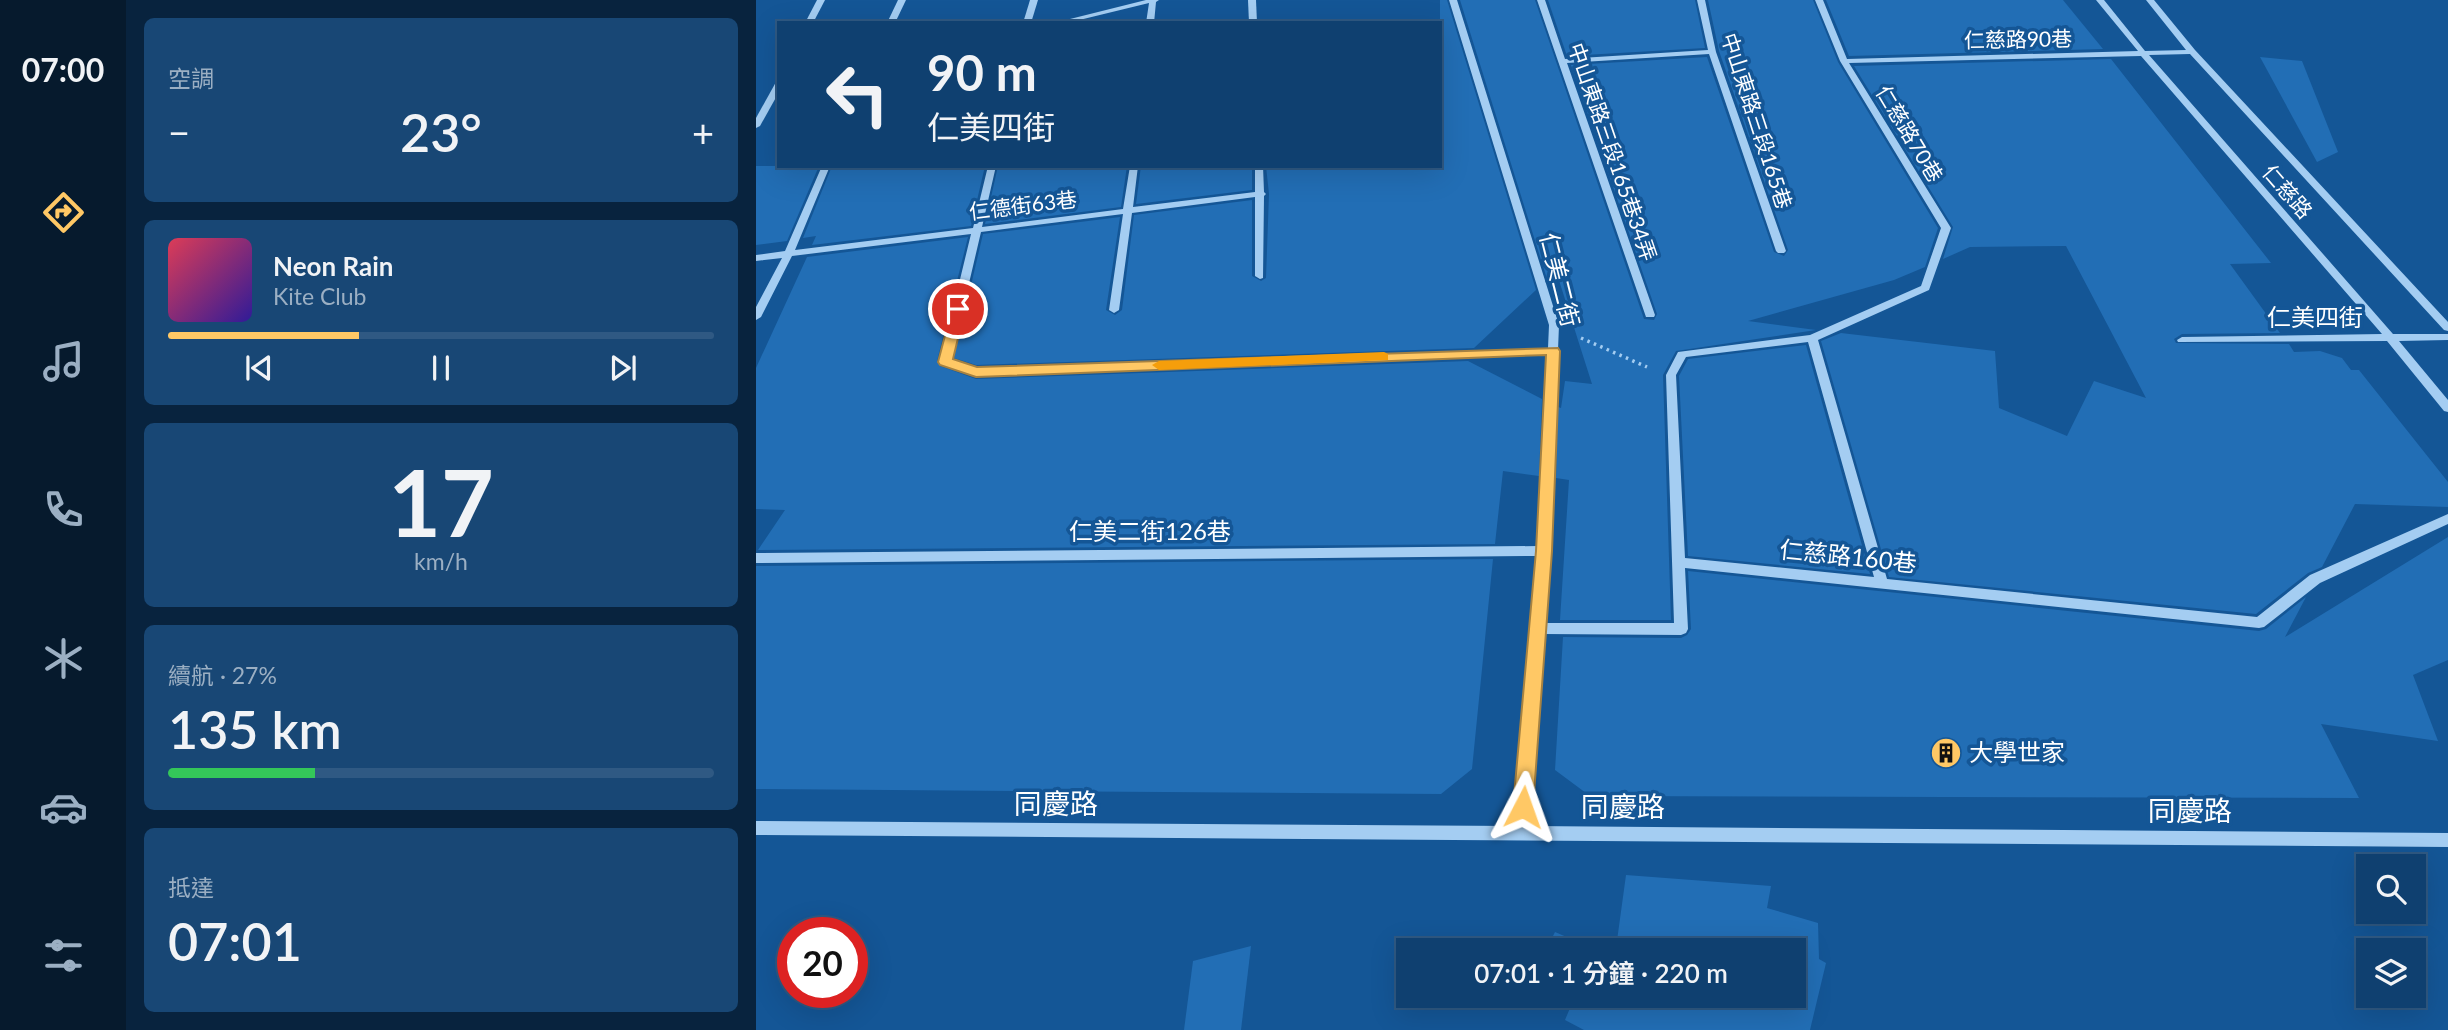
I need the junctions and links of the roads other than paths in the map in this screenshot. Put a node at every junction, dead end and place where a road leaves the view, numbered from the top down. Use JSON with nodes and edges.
{"nodes":[{"id":1,"x":821,"y":0,"type":"edge"},
{"id":2,"x":902,"y":0,"type":"edge"},
{"id":3,"x":1034,"y":0,"type":"edge"},
{"id":4,"x":1105,"y":0,"type":"edge"},
{"id":5,"x":1154,"y":0,"type":"edge"},
{"id":6,"x":1252,"y":0,"type":"edge"},
{"id":7,"x":1452,"y":0,"type":"edge"},
{"id":8,"x":1541,"y":0,"type":"edge"},
{"id":9,"x":1701,"y":0,"type":"edge"},
{"id":10,"x":1819,"y":0,"type":"edge"},
{"id":11,"x":2100,"y":0,"type":"edge"},
{"id":12,"x":2150,"y":0,"type":"edge"},
{"id":13,"x":1105,"y":11,"type":"junction"},
{"id":14,"x":811,"y":21,"type":"edge"},
{"id":15,"x":892,"y":21,"type":"edge"},
{"id":16,"x":1028,"y":21,"type":"edge"},
{"id":17,"x":1065,"y":21,"type":"edge"},
{"id":18,"x":1150,"y":21,"type":"edge"},
{"id":19,"x":1253,"y":21,"type":"edge"},
{"id":20,"x":1712,"y":52,"type":"junction"},
{"id":21,"x":2192,"y":52,"type":"junction"},
{"id":22,"x":2143,"y":54,"type":"junction"},
{"id":23,"x":1563,"y":61,"type":"junction"},
{"id":24,"x":1844,"y":61,"type":"junction"},
{"id":25,"x":777,"y":88,"type":"edge"},
{"id":26,"x":777,"y":104,"type":"edge"},
{"id":27,"x":768,"y":106,"type":"junction"},
{"id":28,"x":756,"y":109,"type":"edge"},
{"id":29,"x":756,"y":126,"type":"edge"},
{"id":30,"x":825,"y":168,"type":"edge"},
{"id":31,"x":992,"y":168,"type":"edge"},
{"id":32,"x":1133,"y":168,"type":"edge"},
{"id":33,"x":1259,"y":168,"type":"edge"},
{"id":34,"x":1261,"y":194,"type":"junction"},
{"id":35,"x":1128,"y":211,"type":"junction"},
{"id":36,"x":977,"y":230,"type":"junction"},
{"id":37,"x":1781,"y":251,"type":"dead end"},
{"id":38,"x":789,"y":253,"type":"junction"},
{"id":39,"x":756,"y":258,"type":"edge"},
{"id":40,"x":1260,"y":276,"type":"dead end"},
{"id":41,"x":1114,"y":310,"type":"dead end"},
{"id":42,"x":1650,"y":315,"type":"dead end"},
{"id":43,"x":756,"y":317,"type":"edge"},
{"id":44,"x":2448,"y":328,"type":"edge"},
{"id":45,"x":2448,"y":337,"type":"edge"},
{"id":46,"x":1812,"y":338,"type":"junction"},
{"id":47,"x":2393,"y":339,"type":"junction"},
{"id":48,"x":2182,"y":340,"type":"dead end"},
{"id":49,"x":1553,"y":351,"type":"junction"},
{"id":50,"x":2448,"y":408,"type":"edge"},
{"id":51,"x":2448,"y":519,"type":"edge"},
{"id":52,"x":1544,"y":551,"type":"junction"},
{"id":53,"x":756,"y":558,"type":"edge"},
{"id":54,"x":1679,"y":562,"type":"junction"},
{"id":55,"x":1882,"y":583,"type":"junction"},
{"id":56,"x":1538,"y":628,"type":"junction"},
{"id":57,"x":756,"y":828,"type":"edge"},
{"id":58,"x":1521,"y":833,"type":"junction"},
{"id":59,"x":2448,"y":840,"type":"edge"}],
"edges":[{"from":1,"to":14,"type":"street"},
{"from":2,"to":15,"type":"street"},
{"from":3,"to":16,"type":"street"},
{"from":4,"to":13,"type":"street"},
{"from":5,"to":13,"type":"street"},
{"from":5,"to":18,"type":"street"},
{"from":6,"to":19,"type":"street"},
{"from":7,"to":49,"type":"street","name":"仁美二街"},
{"from":8,"to":23,"type":"street","name":"中山東路三段165巷34弄"},
{"from":9,"to":20,"type":"street","name":"中山東路三段165巷"},
{"from":10,"to":24,"type":"street","name":"仁慈路70巷"},
{"from":11,"to":22,"type":"street","name":"仁慈路"},
{"from":12,"to":21,"type":"street","name":"仁慈路"},
{"from":13,"to":17,"type":"street"},
{"from":20,"to":23,"type":"street"},
{"from":20,"to":37,"type":"street","name":"中山東路三段165巷"},
{"from":21,"to":22,"type":"street","name":"仁慈路90巷"},
{"from":21,"to":44,"type":"street","name":"仁慈路"},
{"from":22,"to":24,"type":"street","name":"仁慈路90巷"},
{"from":22,"to":47,"type":"street","name":"仁慈路"},
{"from":23,"to":42,"type":"street","name":"中山東路三段165巷34弄"},
{"from":24,"to":46,"type":"street","name":"仁慈路70巷"},
{"from":25,"to":27,"type":"street"},
{"from":26,"to":27,"type":"street"},
{"from":27,"to":28,"type":"street"},
{"from":27,"to":29,"type":"street"},
{"from":30,"to":38,"type":"street"},
{"from":31,"to":36,"type":"street"},
{"from":32,"to":35,"type":"street"},
{"from":33,"to":34,"type":"street"},
{"from":34,"to":35,"type":"street","name":"仁德街63巷"},
{"from":34,"to":40,"type":"street"},
{"from":35,"to":36,"type":"street","name":"仁德街63巷"},
{"from":35,"to":41,"type":"street"},
{"from":36,"to":38,"type":"street","name":"仁德街63巷"},
{"from":36,"to":49,"type":"street"},
{"from":38,"to":39,"type":"street","name":"仁德街63巷"},
{"from":38,"to":43,"type":"street"},
{"from":45,"to":47,"type":"street","name":"仁美四街"},
{"from":46,"to":54,"type":"street"},
{"from":46,"to":55,"type":"street"},
{"from":47,"to":48,"type":"street","name":"仁美四街"},
{"from":47,"to":50,"type":"street","name":"仁慈路"},
{"from":49,"to":52,"type":"street","name":"仁美二街"},
{"from":51,"to":55,"type":"street","name":"仁慈路160巷"},
{"from":52,"to":53,"type":"street","name":"仁美二街126巷"},
{"from":52,"to":56,"type":"street","name":"仁美二街"},
{"from":54,"to":55,"type":"street","name":"仁慈路160巷"},
{"from":54,"to":56,"type":"street"},
{"from":56,"to":58,"type":"street","name":"仁美二街"},
{"from":57,"to":58,"type":"street","name":"同慶路"},
{"from":58,"to":59,"type":"street","name":"同慶路"}]}
